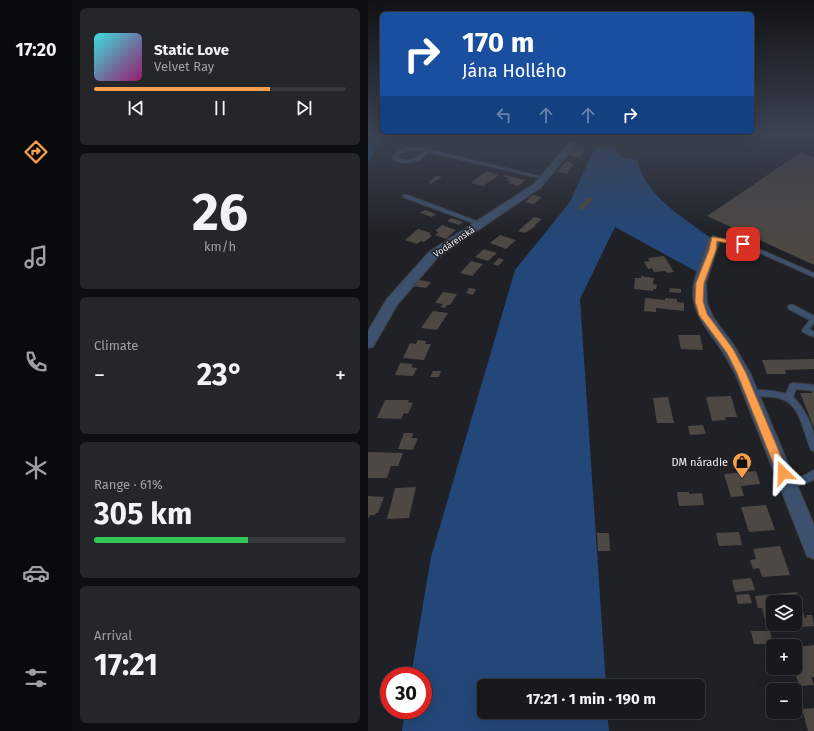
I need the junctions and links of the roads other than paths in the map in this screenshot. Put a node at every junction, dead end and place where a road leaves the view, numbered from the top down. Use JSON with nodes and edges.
{"nodes":[{"id":1,"x":502,"y":168,"type":"edge"},
{"id":2,"x":552,"y":168,"type":"edge"},
{"id":3,"x":544,"y":178,"type":"junction"},
{"id":4,"x":405,"y":196,"type":"dead end"},
{"id":5,"x":481,"y":224,"type":"junction"},
{"id":6,"x":714,"y":239,"type":"joint"},
{"id":7,"x":814,"y":275,"type":"edge"},
{"id":8,"x":791,"y":307,"type":"dead end"},
{"id":9,"x":814,"y":319,"type":"edge"},
{"id":10,"x":814,"y":335,"type":"edge"},
{"id":11,"x":368,"y":343,"type":"edge"},
{"id":12,"x":814,"y":388,"type":"edge"},
{"id":13,"x":750,"y":393,"type":"junction"},
{"id":14,"x":789,"y":397,"type":"junction"},
{"id":15,"x":814,"y":447,"type":"edge"},
{"id":16,"x":814,"y":474,"type":"edge"},
{"id":17,"x":788,"y":486,"type":"junction"},
{"id":18,"x":814,"y":549,"type":"edge"}],
"edges":[{"from":1,"to":3,"type":"lane"},
{"from":2,"to":3,"type":"street","name":"Vodárenská"},
{"from":3,"to":5,"type":"street","name":"Vodárenská"},
{"from":4,"to":5,"type":"lane"},
{"from":5,"to":11,"type":"street","name":"Vodárenská"},
{"from":6,"to":7,"type":"lane"},
{"from":6,"to":13,"type":"street"},
{"from":8,"to":9,"type":"lane"},
{"from":9,"to":10,"type":"lane"},
{"from":12,"to":14,"type":"lane"},
{"from":13,"to":14,"type":"lane"},
{"from":13,"to":17,"type":"street"},
{"from":14,"to":15,"type":"lane"},
{"from":16,"to":17,"type":"lane"},
{"from":17,"to":18,"type":"street"}]}
